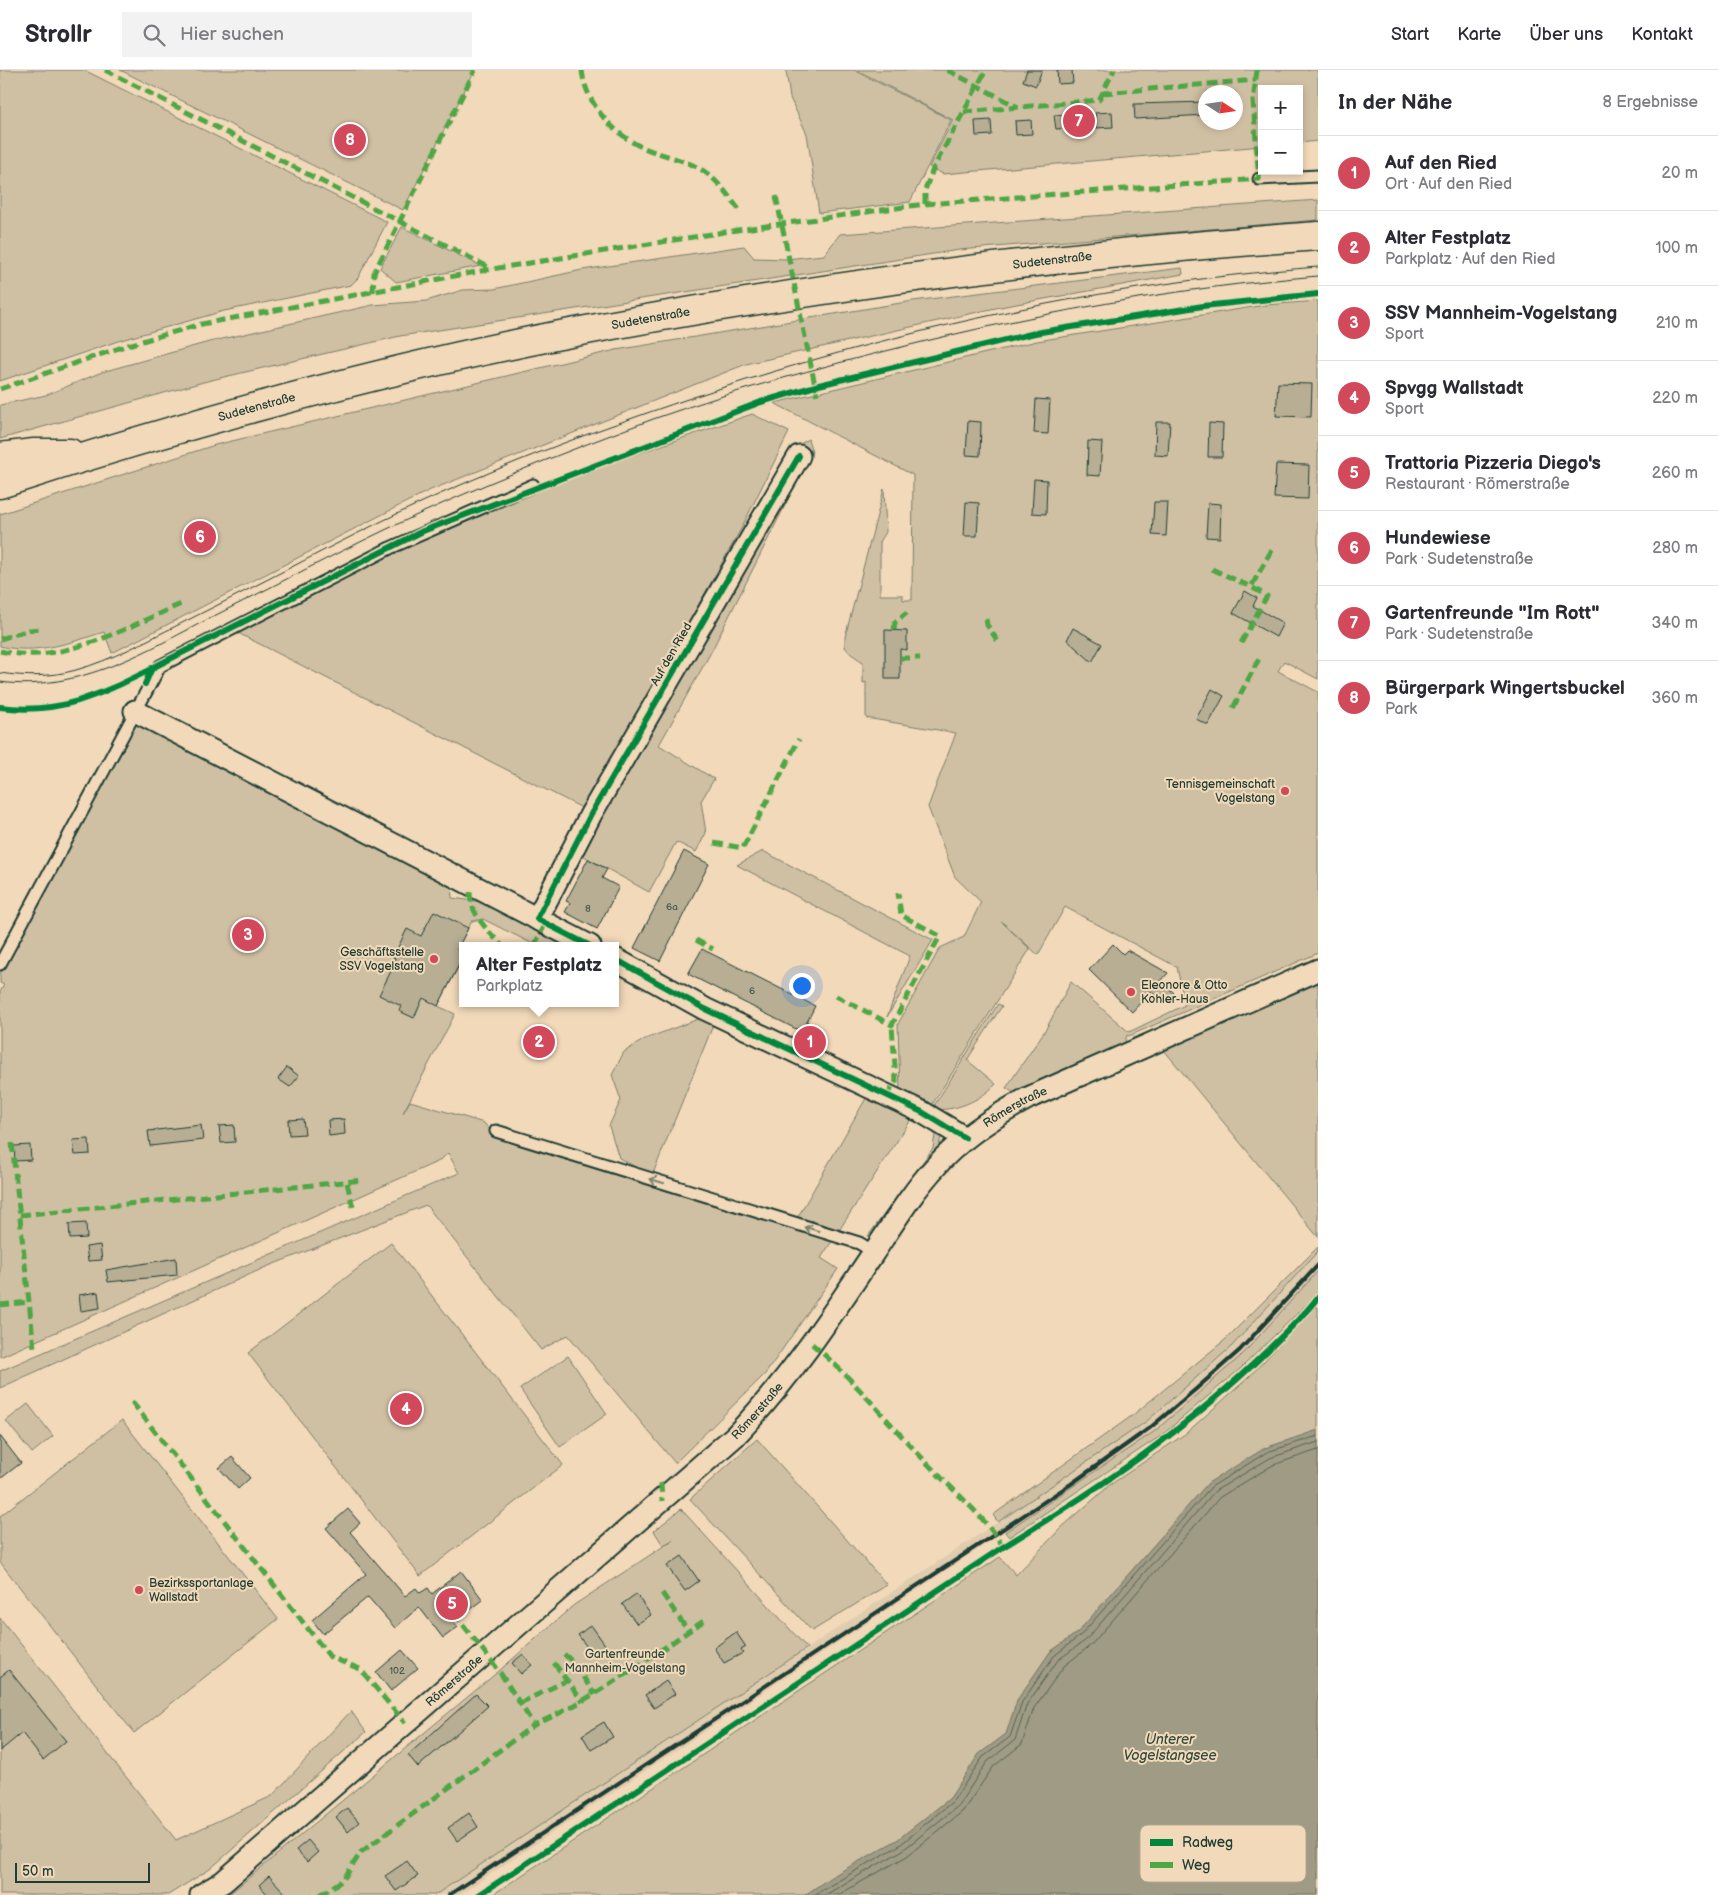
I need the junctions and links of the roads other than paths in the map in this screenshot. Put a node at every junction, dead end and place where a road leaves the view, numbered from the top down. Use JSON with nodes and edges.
{"nodes":[{"id":1,"x":1318,"y":176,"type":"edge"},
{"id":2,"x":1259,"y":179,"type":"dead end"},
{"id":3,"x":1318,"y":236,"type":"edge"},
{"id":4,"x":96,"y":453,"type":"junction"},
{"id":5,"x":799,"y":456,"type":"dead end"},
{"id":6,"x":0,"y":457,"type":"edge"},
{"id":7,"x":0,"y":484,"type":"edge"},
{"id":8,"x":533,"y":486,"type":"dead end"},
{"id":9,"x":135,"y":711,"type":"junction"},
{"id":10,"x":537,"y":919,"type":"junction"},
{"id":11,"x":582,"y":942,"type":"edge"},
{"id":12,"x":619,"y":961,"type":"edge"},
{"id":13,"x":0,"y":964,"type":"edge"},
{"id":14,"x":1318,"y":970,"type":"edge"},
{"id":15,"x":496,"y":1131,"type":"dead end"},
{"id":16,"x":965,"y":1138,"type":"junction"},
{"id":17,"x":867,"y":1247,"type":"junction"},
{"id":18,"x":201,"y":1895,"type":"edge"}],
"edges":[{"from":1,"to":2,"type":"lane"},
{"from":3,"to":4,"type":"main road","name":"Sudetenstraße"},
{"from":4,"to":6,"type":"main road"},
{"from":4,"to":7,"type":"main road","name":"Sudetenstraße"},
{"from":5,"to":10,"type":"street","name":"Auf den Ried"},
{"from":8,"to":9,"type":"lane"},
{"from":9,"to":10,"type":"street"},
{"from":9,"to":13,"type":"lane"},
{"from":10,"to":11,"type":"street"},
{"from":12,"to":16,"type":"street"},
{"from":14,"to":16,"type":"street","name":"Römerstraße"},
{"from":17,"to":15,"type":"lane","one_way":true},
{"from":16,"to":17,"type":"street","name":"Römerstraße"},
{"from":17,"to":18,"type":"street","name":"Römerstraße"}]}
